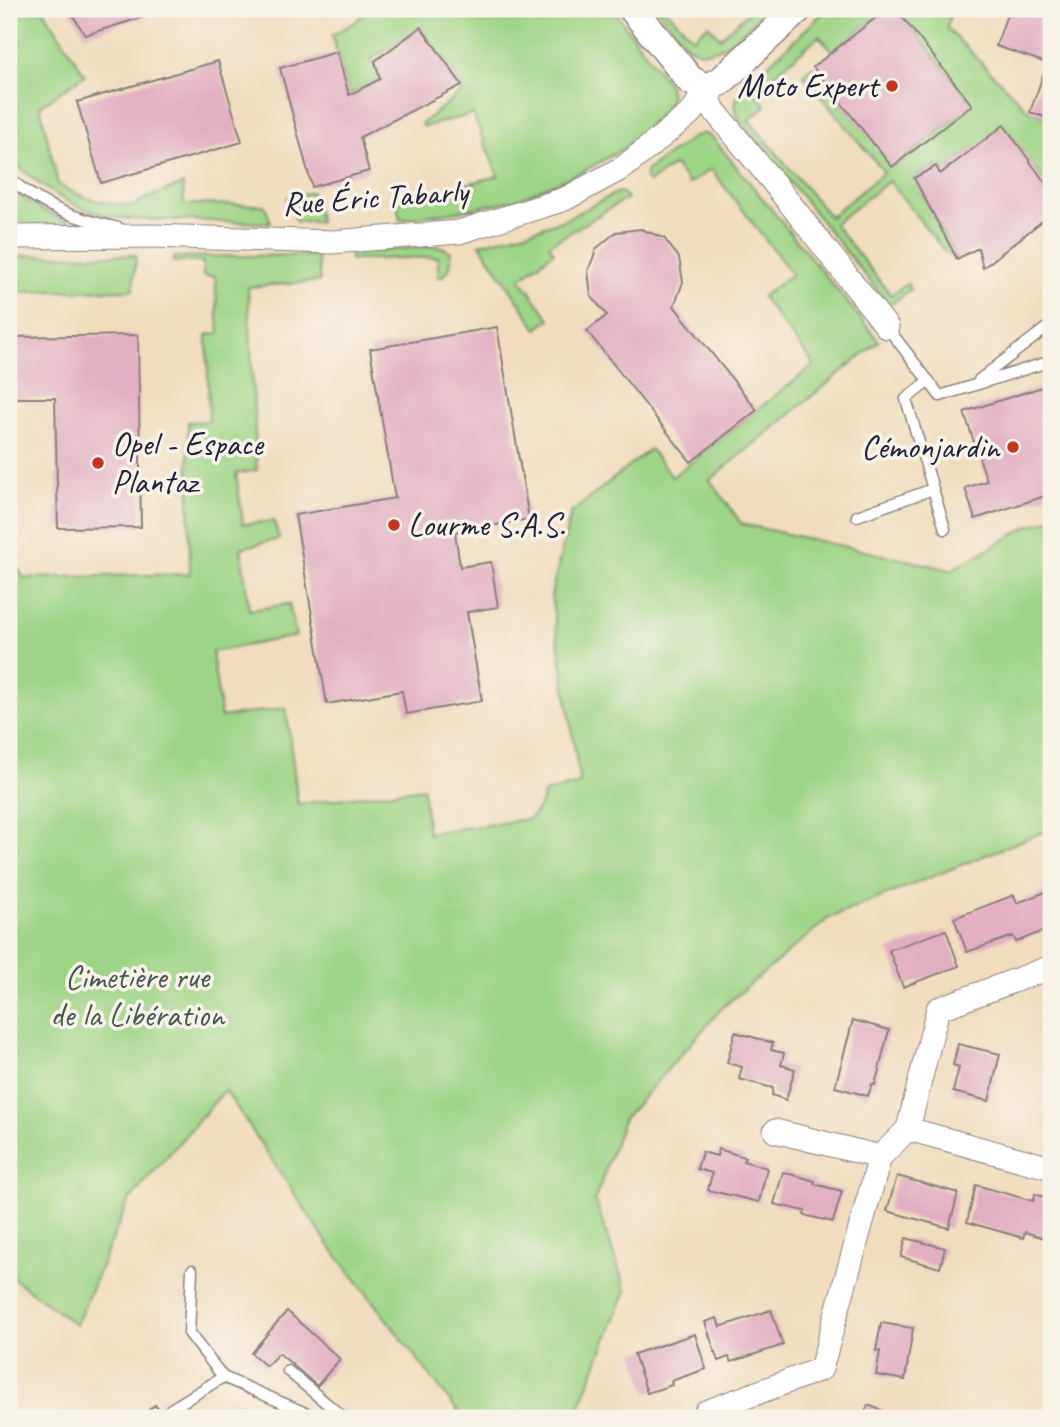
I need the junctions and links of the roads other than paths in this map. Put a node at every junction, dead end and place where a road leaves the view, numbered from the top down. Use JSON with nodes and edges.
{"nodes":[{"id":1,"x":633,"y":9,"type":"edge"},
{"id":2,"x":798,"y":9,"type":"edge"},
{"id":3,"x":706,"y":88,"type":"junction"},
{"id":4,"x":9,"y":178,"type":"edge"},
{"id":5,"x":152,"y":236,"type":"junction"},
{"id":6,"x":9,"y":237,"type":"edge"},
{"id":7,"x":887,"y":327,"type":"joint"},
{"id":8,"x":1051,"y":327,"type":"edge"},
{"id":9,"x":1051,"y":361,"type":"edge"},
{"id":10,"x":929,"y":381,"type":"junction"},
{"id":11,"x":972,"y":386,"type":"junction"},
{"id":12,"x":933,"y":489,"type":"junction"},
{"id":13,"x":857,"y":516,"type":"dead end"},
{"id":14,"x":945,"y":530,"type":"dead end"},
{"id":15,"x":1051,"y":967,"type":"edge"},
{"id":16,"x":908,"y":1129,"type":"junction"},
{"id":17,"x":775,"y":1131,"type":"dead end"},
{"id":18,"x":880,"y":1157,"type":"junction"},
{"id":19,"x":1051,"y":1168,"type":"edge"},
{"id":20,"x":192,"y":1269,"type":"dead end"},
{"id":21,"x":288,"y":1371,"type":"dead end"},
{"id":22,"x":223,"y":1377,"type":"junction"},
{"id":23,"x":171,"y":1409,"type":"dead end"},
{"id":24,"x":706,"y":1412,"type":"dead end"},
{"id":25,"x":317,"y":1418,"type":"edge"},
{"id":26,"x":344,"y":1418,"type":"edge"}],
"edges":[{"from":1,"to":3,"type":"street"},
{"from":2,"to":3,"type":"street","name":"Rue Éric Tabarly"},
{"from":3,"to":5,"type":"street","name":"Rue Éric Tabarly"},
{"from":3,"to":7,"type":"street"},
{"from":4,"to":5,"type":"lane"},
{"from":5,"to":6,"type":"street","name":"Rue Éric Tabarly"},
{"from":7,"to":10,"type":"lane"},
{"from":8,"to":11,"type":"lane"},
{"from":9,"to":11,"type":"lane"},
{"from":10,"to":11,"type":"lane"},
{"from":10,"to":12,"type":"lane"},
{"from":12,"to":13,"type":"lane"},
{"from":12,"to":14,"type":"lane"},
{"from":15,"to":16,"type":"street"},
{"from":16,"to":18,"type":"street"},
{"from":16,"to":19,"type":"street"},
{"from":17,"to":18,"type":"street"},
{"from":18,"to":24,"type":"street"},
{"from":20,"to":22,"type":"lane"},
{"from":21,"to":26,"type":"lane"},
{"from":22,"to":23,"type":"lane"},
{"from":22,"to":25,"type":"lane"}]}
